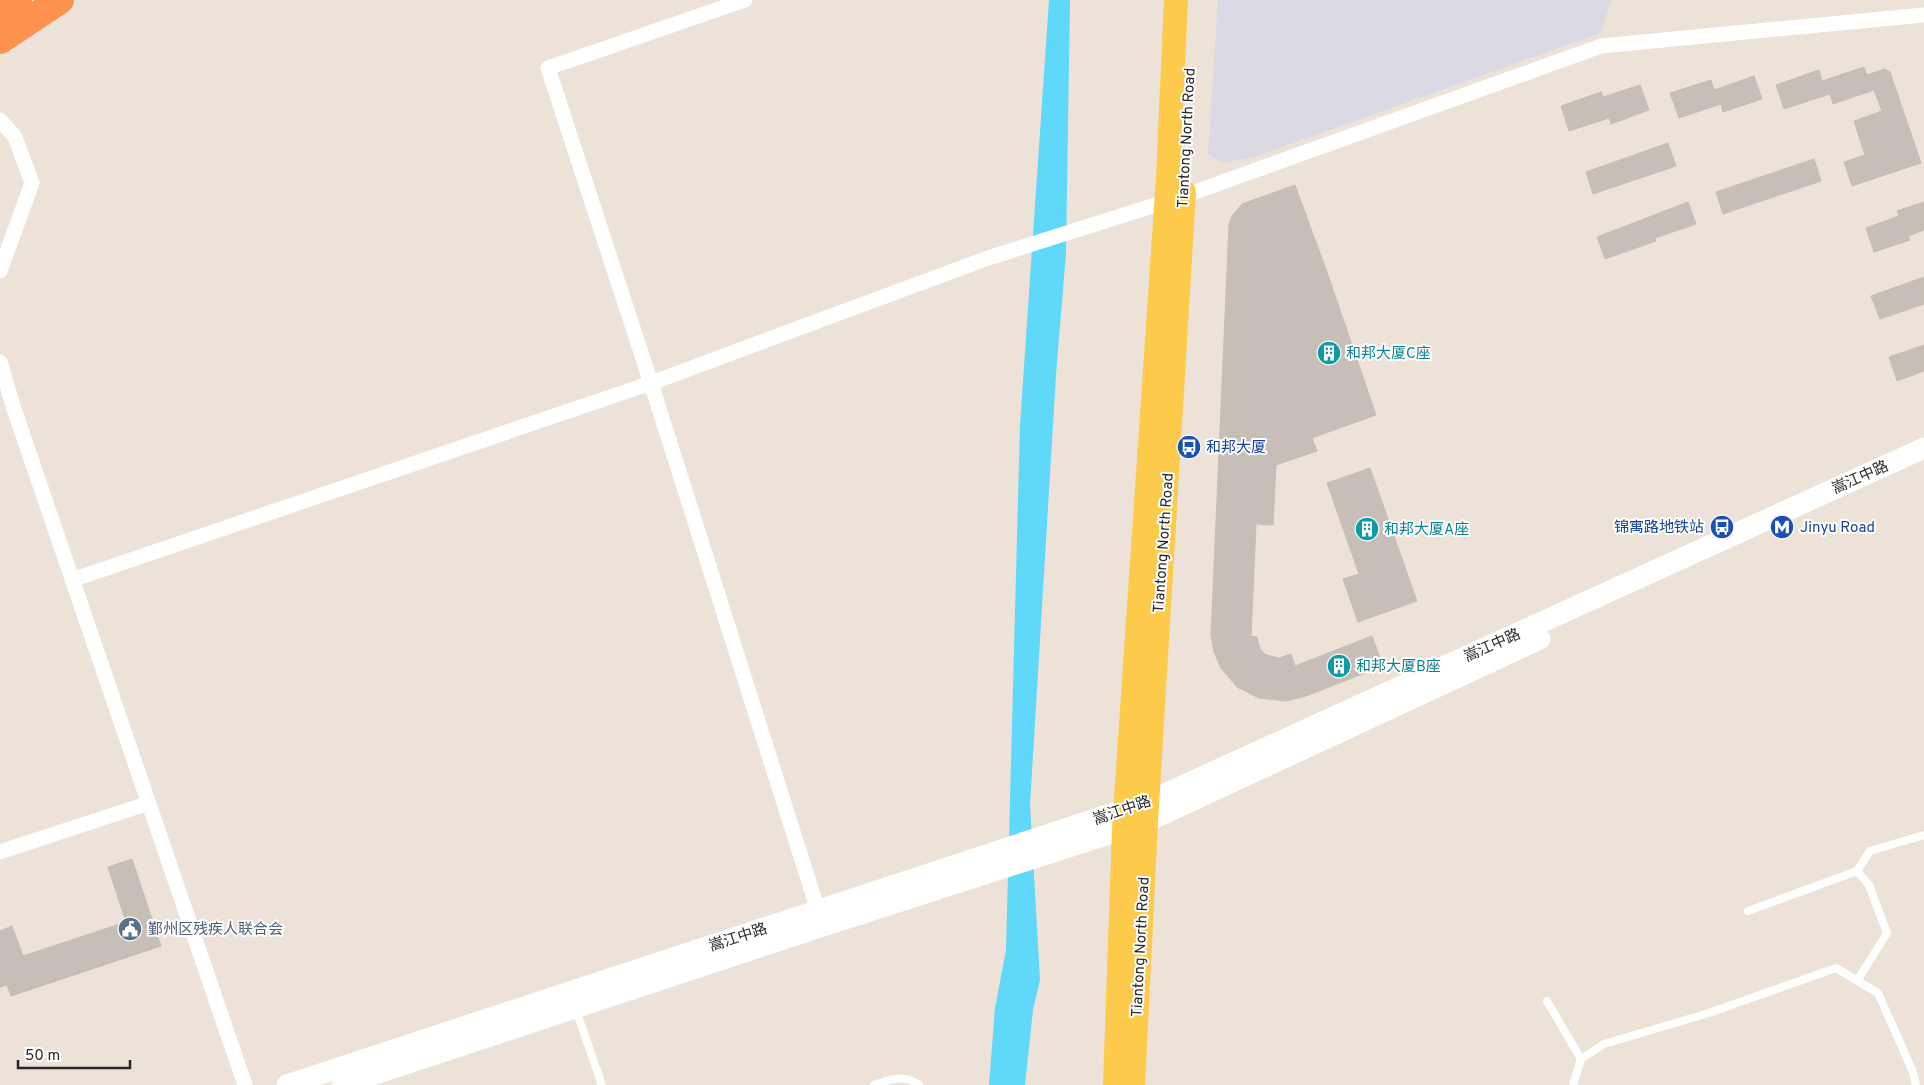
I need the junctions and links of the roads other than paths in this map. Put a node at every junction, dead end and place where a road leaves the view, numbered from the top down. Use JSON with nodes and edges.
{"nodes":[{"id":1,"x":18,"y":0,"type":"edge"},
{"id":2,"x":60,"y":0,"type":"edge"},
{"id":3,"x":745,"y":0,"type":"edge"},
{"id":4,"x":1176,"y":0,"type":"edge"},
{"id":5,"x":1192,"y":0,"type":"edge"},
{"id":6,"x":0,"y":12,"type":"edge"},
{"id":7,"x":1924,"y":16,"type":"edge"},
{"id":8,"x":0,"y":40,"type":"edge"},
{"id":9,"x":0,"y":120,"type":"edge"},
{"id":10,"x":1173,"y":191,"type":"junction"},
{"id":11,"x":0,"y":271,"type":"edge"},
{"id":12,"x":0,"y":362,"type":"edge"},
{"id":13,"x":651,"y":383,"type":"junction"},
{"id":14,"x":1924,"y":448,"type":"edge"},
{"id":15,"x":1924,"y":462,"type":"edge"},
{"id":16,"x":72,"y":580,"type":"junction"},
{"id":17,"x":149,"y":803,"type":"junction"},
{"id":18,"x":1135,"y":816,"type":"junction"},
{"id":19,"x":1924,"y":835,"type":"edge"},
{"id":20,"x":0,"y":852,"type":"edge"},
{"id":21,"x":1857,"y":871,"type":"junction"},
{"id":22,"x":1748,"y":911,"type":"dead end"},
{"id":23,"x":820,"y":918,"type":"junction"},
{"id":24,"x":1857,"y":981,"type":"junction"},
{"id":25,"x":1547,"y":1001,"type":"dead end"},
{"id":26,"x":575,"y":1008,"type":"junction"},
{"id":27,"x":1581,"y":1059,"type":"junction"},
{"id":28,"x":245,"y":1085,"type":"edge"},
{"id":29,"x":286,"y":1085,"type":"edge"},
{"id":30,"x":342,"y":1085,"type":"edge"},
{"id":31,"x":602,"y":1085,"type":"edge"},
{"id":32,"x":874,"y":1085,"type":"edge"},
{"id":33,"x":918,"y":1085,"type":"edge"},
{"id":34,"x":1114,"y":1085,"type":"edge"},
{"id":35,"x":1133,"y":1085,"type":"edge"},
{"id":36,"x":1573,"y":1085,"type":"edge"},
{"id":37,"x":1916,"y":1085,"type":"edge"}],
"edges":[{"from":1,"to":6,"type":"highway"},
{"from":2,"to":8,"type":"highway"},
{"from":3,"to":13,"type":"street"},
{"from":4,"to":10,"type":"main road","name":"Tiantong North Road"},
{"from":5,"to":10,"type":"main road","name":"Tiantong North Road"},
{"from":7,"to":10,"type":"street"},
{"from":9,"to":11,"type":"street"},
{"from":10,"to":13,"type":"street"},
{"from":10,"to":18,"type":"main road","name":"Tiantong North Road"},
{"from":12,"to":16,"type":"street"},
{"from":13,"to":16,"type":"street"},
{"from":13,"to":23,"type":"street"},
{"from":14,"to":18,"type":"main road","name":"嵩江中路"},
{"from":15,"to":18,"type":"main road","name":"嵩江中路"},
{"from":16,"to":17,"type":"street"},
{"from":17,"to":20,"type":"street"},
{"from":17,"to":28,"type":"street"},
{"from":18,"to":23,"type":"main road","name":"嵩江中路"},
{"from":18,"to":23,"type":"main road","name":"嵩江中路"},
{"from":18,"to":34,"type":"main road"},
{"from":18,"to":35,"type":"main road","name":"Tiantong North Road"},
{"from":19,"to":21,"type":"lane"},
{"from":21,"to":22,"type":"lane"},
{"from":21,"to":24,"type":"lane"},
{"from":23,"to":26,"type":"main road","name":"嵩江中路"},
{"from":23,"to":29,"type":"main road","name":"嵩江中路"},
{"from":24,"to":27,"type":"lane"},
{"from":24,"to":37,"type":"lane"},
{"from":25,"to":27,"type":"lane"},
{"from":26,"to":30,"type":"main road","name":"嵩江中路"},
{"from":26,"to":31,"type":"lane"},
{"from":27,"to":36,"type":"lane"},
{"from":32,"to":33,"type":"lane"}]}
